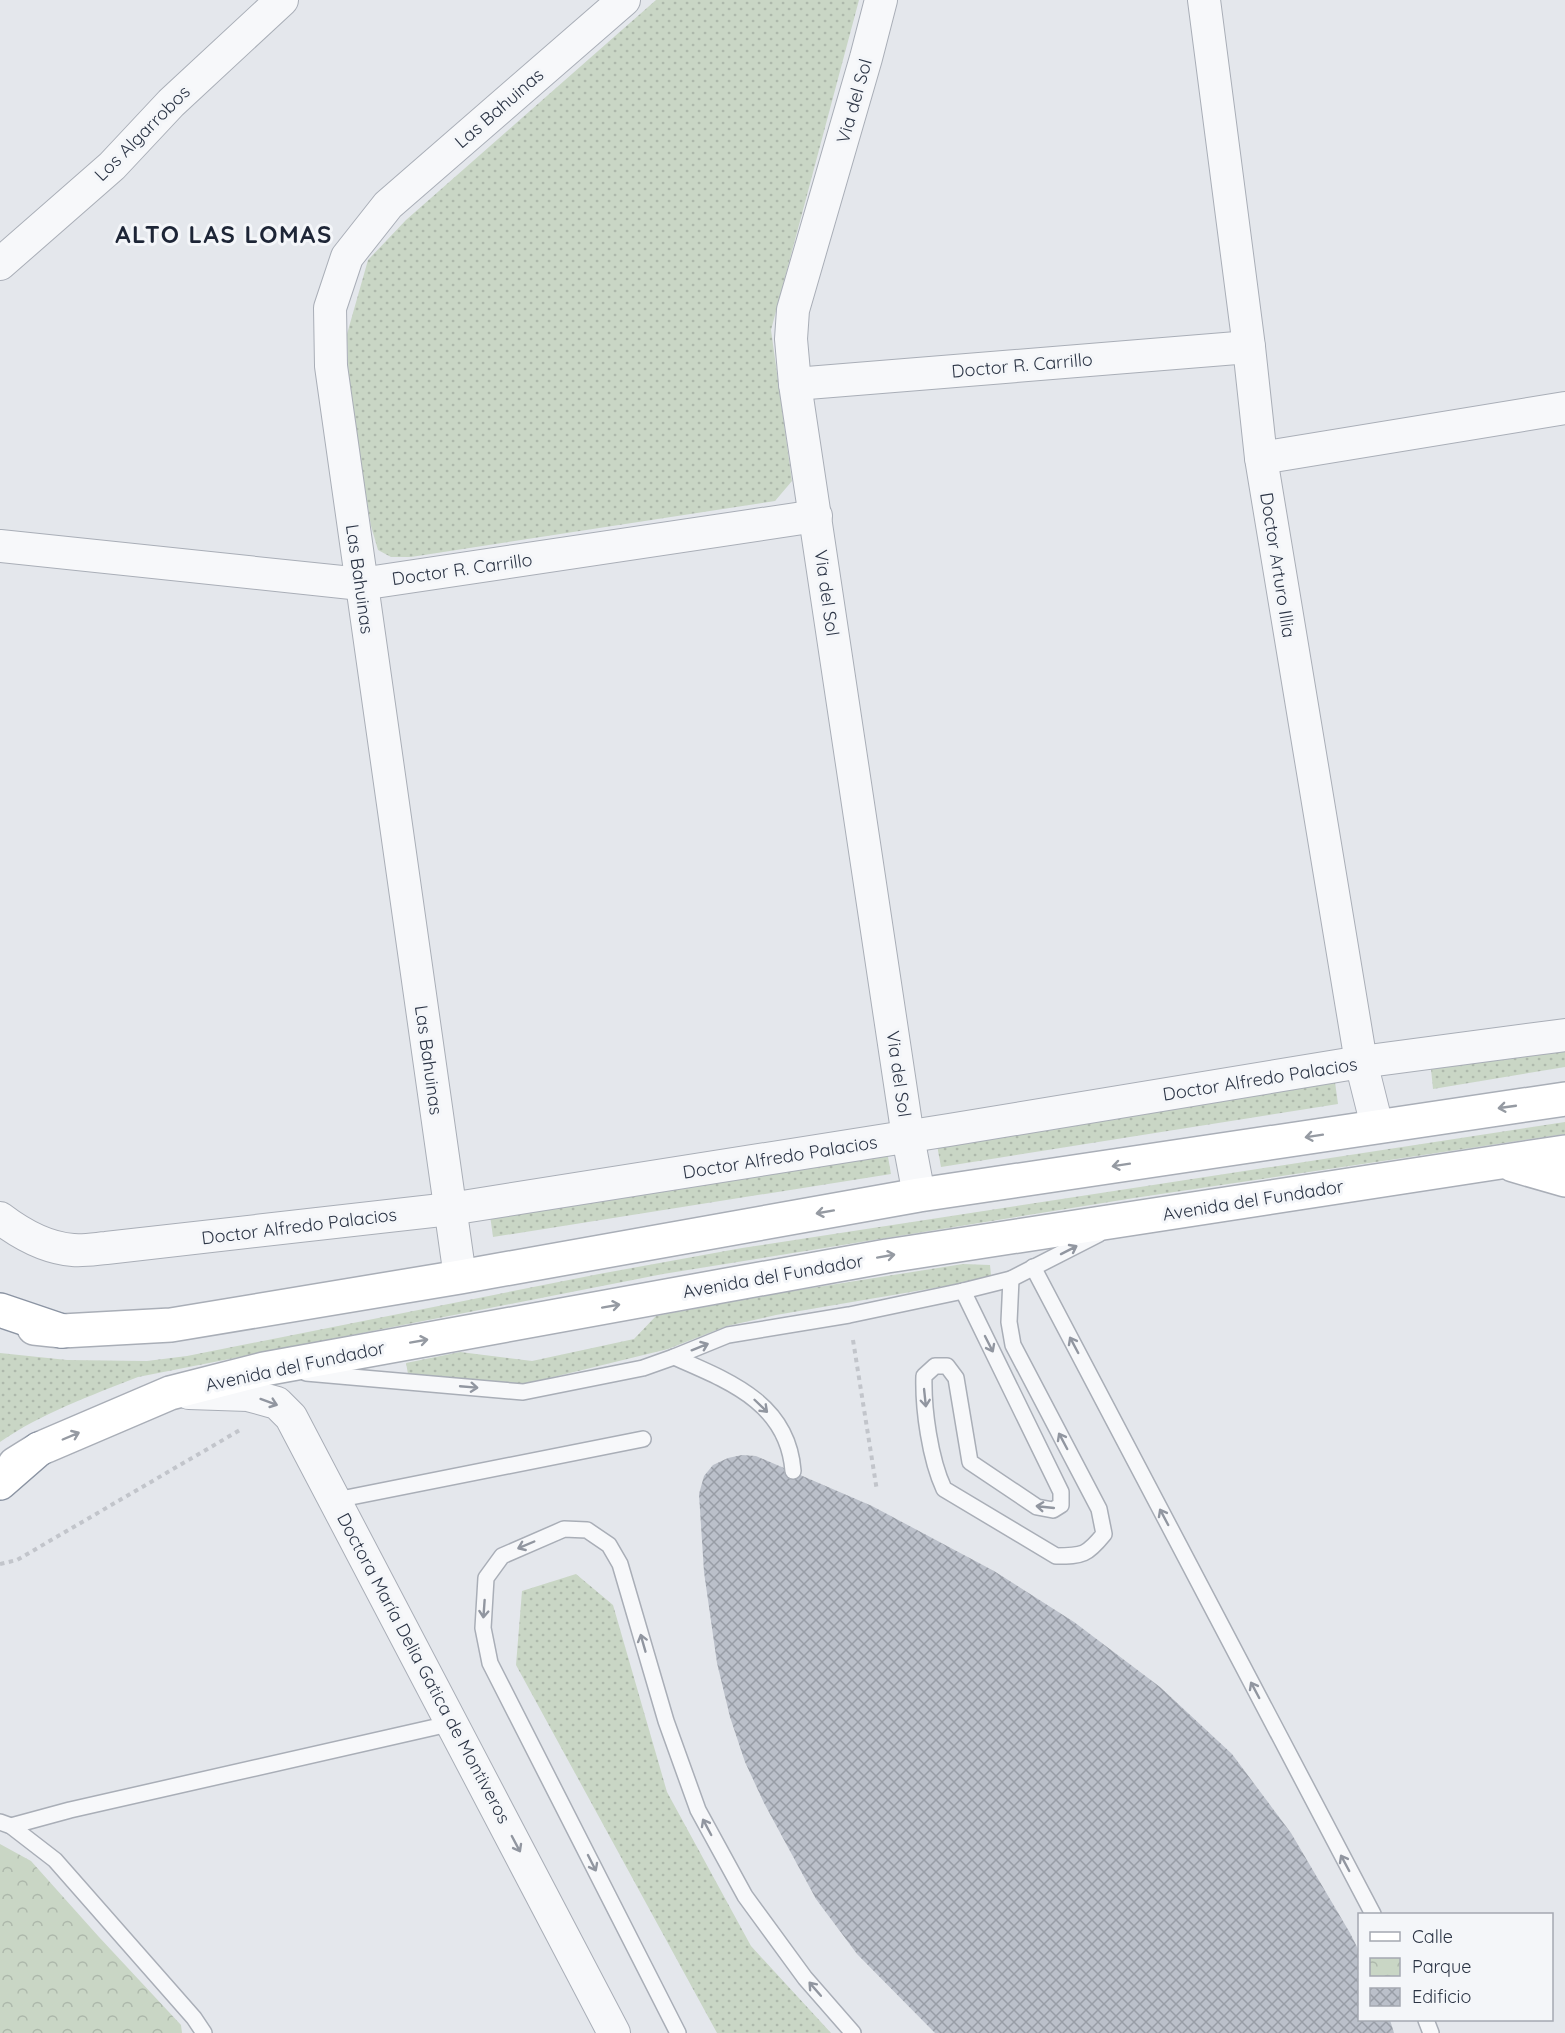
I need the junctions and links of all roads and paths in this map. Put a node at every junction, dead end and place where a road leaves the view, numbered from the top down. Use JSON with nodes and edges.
{"nodes":[{"id":1,"x":282,"y":0,"type":"edge"},
{"id":2,"x":624,"y":0,"type":"edge"},
{"id":3,"x":881,"y":0,"type":"edge"},
{"id":4,"x":1204,"y":0,"type":"edge"},
{"id":5,"x":0,"y":264,"type":"edge"},
{"id":6,"x":1249,"y":347,"type":"junction"},
{"id":7,"x":795,"y":384,"type":"junction"},
{"id":8,"x":1565,"y":408,"type":"edge"},
{"id":9,"x":1261,"y":458,"type":"junction"},
{"id":10,"x":816,"y":516,"type":"junction"},
{"id":11,"x":0,"y":546,"type":"edge"},
{"id":12,"x":361,"y":584,"type":"junction"},
{"id":13,"x":1565,"y":1035,"type":"edge"},
{"id":14,"x":1360,"y":1062,"type":"junction"},
{"id":15,"x":1565,"y":1099,"type":"edge"},
{"id":16,"x":1377,"y":1126,"type":"junction"},
{"id":17,"x":908,"y":1137,"type":"junction"},
{"id":18,"x":1565,"y":1152,"type":"edge"},
{"id":19,"x":1503,"y":1162,"type":"junction"},
{"id":20,"x":1565,"y":1180,"type":"edge"},
{"id":21,"x":919,"y":1195,"type":"junction"},
{"id":22,"x":450,"y":1209,"type":"junction"},
{"id":23,"x":0,"y":1218,"type":"edge"},
{"id":24,"x":1130,"y":1219,"type":"junction"},
{"id":25,"x":1033,"y":1267,"type":"junction"},
{"id":26,"x":460,"y":1277,"type":"junction"},
{"id":27,"x":1011,"y":1279,"type":"junction"},
{"id":28,"x":963,"y":1292,"type":"junction"},
{"id":29,"x":0,"y":1310,"type":"edge"},
{"id":30,"x":849,"y":1315,"type":"junction"},
{"id":31,"x":0,"y":1324,"type":"edge"},
{"id":32,"x":62,"y":1330,"type":"junction"},
{"id":33,"x":674,"y":1357,"type":"junction"},
{"id":34,"x":264,"y":1369,"type":"junction"},
{"id":35,"x":170,"y":1393,"type":"junction"},
{"id":36,"x":281,"y":1407,"type":"junction"},
{"id":37,"x":643,"y":1438,"type":"dead end"},
{"id":38,"x":39,"y":1449,"type":"junction"},
{"id":39,"x":793,"y":1471,"type":"dead end"},
{"id":40,"x":0,"y":1472,"type":"edge"},
{"id":41,"x":0,"y":1482,"type":"edge"},
{"id":42,"x":876,"y":1491,"type":"dead end"},
{"id":43,"x":336,"y":1500,"type":"junction"},
{"id":44,"x":0,"y":1564,"type":"edge"},
{"id":45,"x":453,"y":1723,"type":"junction"},
{"id":46,"x":5,"y":1824,"type":"edge"},
{"id":47,"x":1372,"y":1913,"type":"edge"},
{"id":48,"x":204,"y":2033,"type":"edge"},
{"id":49,"x":614,"y":2033,"type":"edge"},
{"id":50,"x":678,"y":2033,"type":"edge"},
{"id":51,"x":853,"y":2033,"type":"edge"}],
"edges":[{"from":1,"to":5,"type":"street","name":"Los Algarrobos"},
{"from":2,"to":12,"type":"street","name":"Las Bahuinas"},
{"from":3,"to":7,"type":"street","name":"Via del Sol"},
{"from":4,"to":6,"type":"street","name":"Doctor Arturo Illia"},
{"from":6,"to":7,"type":"street","name":"Doctor R. Carrillo"},
{"from":6,"to":9,"type":"street","name":"Doctor Arturo Illia"},
{"from":7,"to":10,"type":"street","name":"Via del Sol"},
{"from":8,"to":9,"type":"street"},
{"from":9,"to":14,"type":"street","name":"Doctor Arturo Illia"},
{"from":10,"to":12,"type":"street","name":"Doctor R. Carrillo"},
{"from":10,"to":17,"type":"street","name":"Via del Sol"},
{"from":11,"to":12,"type":"street","name":"Doctor R. Carrillo"},
{"from":12,"to":22,"type":"street","name":"Las Bahuinas"},
{"from":13,"to":14,"type":"street","name":"Doctor Alfredo Palacios"},
{"from":14,"to":16,"type":"street","name":"Doctor Arturo Illia"},
{"from":14,"to":17,"type":"street","name":"Doctor Alfredo Palacios"},
{"from":15,"to":16,"type":"main road","one_way":true},
{"from":16,"to":21,"type":"main road","one_way":true},
{"from":17,"to":21,"type":"street","name":"Via del Sol"},
{"from":17,"to":22,"type":"street","name":"Doctor Alfredo Palacios"},
{"from":18,"to":19,"type":"main road","name":"Avenida del Fundador"},
{"from":19,"to":20,"type":"main road"},
{"from":19,"to":24,"type":"main road","name":"Avenida del Fundador"},
{"from":21,"to":26,"type":"main road","one_way":true},
{"from":22,"to":23,"type":"street","name":"Doctor Alfredo Palacios"},
{"from":22,"to":26,"type":"street","name":"Las Bahuinas"},
{"from":25,"to":24,"type":"lane","one_way":true},
{"from":34,"to":24,"type":"main road","name":"Avenida del Fundador","one_way":true},
{"from":25,"to":27,"type":"lane"},
{"from":47,"to":25,"type":"lane","one_way":true},
{"from":26,"to":32,"type":"main road"},
{"from":27,"to":28,"type":"lane"},
{"from":28,"to":27,"type":"lane","one_way":true},
{"from":28,"to":30,"type":"lane"},
{"from":29,"to":32,"type":"main road"},
{"from":33,"to":30,"type":"lane","one_way":true},
{"from":30,"to":42,"type":"path"},
{"from":31,"to":32,"type":"main road"},
{"from":34,"to":33,"type":"lane","one_way":true},
{"from":33,"to":39,"type":"lane","one_way":true},
{"from":34,"to":35,"type":"main road","name":"Avenida del Fundador"},
{"from":35,"to":36,"type":"street","one_way":true},
{"from":38,"to":35,"type":"main road","name":"Avenida del Fundador","one_way":true},
{"from":36,"to":43,"type":"street","name":"Doctora María Delia Gatica de Montiveros"},
{"from":36,"to":44,"type":"path"},
{"from":37,"to":43,"type":"lane"},
{"from":38,"to":40,"type":"main road","name":"Avenida del Fundador"},
{"from":38,"to":41,"type":"main road"},
{"from":43,"to":45,"type":"street","name":"Doctora María Delia Gatica de Montiveros"},
{"from":45,"to":46,"type":"lane"},
{"from":45,"to":49,"type":"street","name":"Doctora María Delia Gatica de Montiveros","one_way":true},
{"from":46,"to":48,"type":"lane"},
{"from":51,"to":50,"type":"lane","one_way":true}]}
